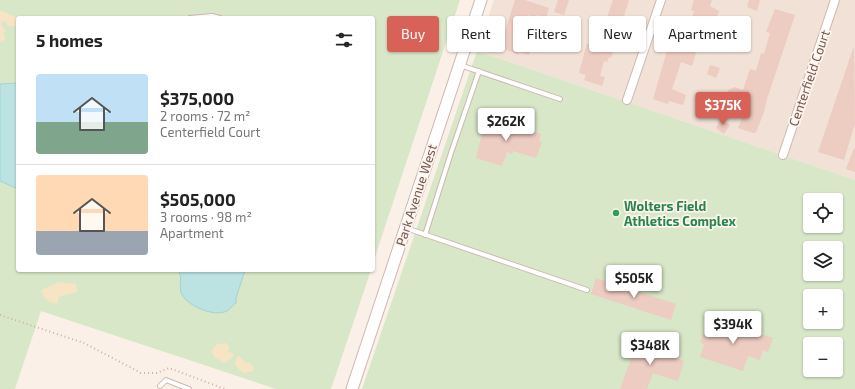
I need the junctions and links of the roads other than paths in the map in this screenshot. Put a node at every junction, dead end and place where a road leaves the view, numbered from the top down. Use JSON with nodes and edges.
{"nodes":[{"id":1,"x":481,"y":0,"type":"edge"},
{"id":2,"x":660,"y":0,"type":"edge"},
{"id":3,"x":836,"y":0,"type":"edge"},
{"id":4,"x":460,"y":65,"type":"junction"},
{"id":5,"x":479,"y":71,"type":"junction"},
{"id":6,"x":560,"y":99,"type":"dead end"},
{"id":7,"x":627,"y":100,"type":"dead end"},
{"id":8,"x":783,"y":155,"type":"dead end"},
{"id":9,"x":405,"y":228,"type":"junction"},
{"id":10,"x":425,"y":235,"type":"junction"},
{"id":11,"x":587,"y":290,"type":"dead end"},
{"id":12,"x":160,"y":386,"type":"dead end"},
{"id":13,"x":189,"y":389,"type":"edge"},
{"id":14,"x":352,"y":389,"type":"edge"}],
"edges":[{"from":1,"to":4,"type":"street","name":"Park Avenue West"},
{"from":2,"to":7,"type":"street"},
{"from":3,"to":8,"type":"street","name":"Centerfield Court"},
{"from":4,"to":5,"type":"lane"},
{"from":4,"to":9,"type":"street","name":"Park Avenue West"},
{"from":5,"to":6,"type":"lane"},
{"from":5,"to":10,"type":"lane"},
{"from":9,"to":10,"type":"lane"},
{"from":9,"to":14,"type":"street","name":"Park Avenue West"},
{"from":10,"to":11,"type":"lane"},
{"from":12,"to":13,"type":"lane"}]}
